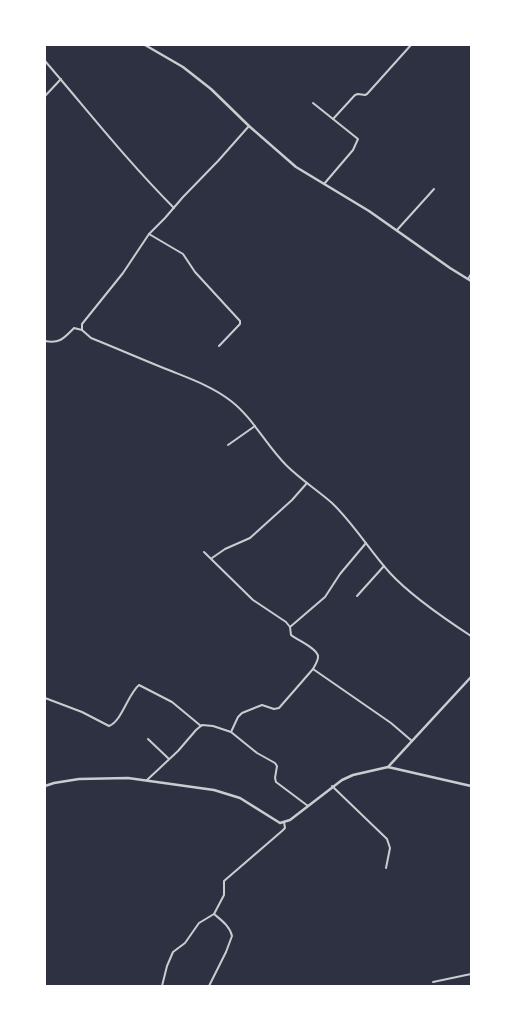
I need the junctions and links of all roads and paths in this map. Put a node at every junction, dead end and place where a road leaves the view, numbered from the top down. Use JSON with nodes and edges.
{"nodes":[{"id":1,"x":145,"y":45,"type":"edge"},
{"id":2,"x":411,"y":45,"type":"edge"},
{"id":3,"x":45,"y":61,"type":"edge"},
{"id":4,"x":61,"y":79,"type":"junction"},
{"id":5,"x":45,"y":96,"type":"edge"},
{"id":6,"x":313,"y":103,"type":"dead end"},
{"id":7,"x":333,"y":119,"type":"junction"},
{"id":8,"x":250,"y":126,"type":"junction"},
{"id":9,"x":324,"y":184,"type":"junction"},
{"id":10,"x":434,"y":189,"type":"dead end"},
{"id":11,"x":174,"y":208,"type":"junction"},
{"id":12,"x":397,"y":230,"type":"junction"},
{"id":13,"x":149,"y":234,"type":"junction"},
{"id":14,"x":471,"y":274,"type":"edge"},
{"id":15,"x":468,"y":279,"type":"junction"},
{"id":16,"x":471,"y":281,"type":"edge"},
{"id":17,"x":82,"y":330,"type":"junction"},
{"id":18,"x":45,"y":340,"type":"edge"},
{"id":19,"x":219,"y":346,"type":"dead end"},
{"id":20,"x":255,"y":426,"type":"junction"},
{"id":21,"x":228,"y":445,"type":"dead end"},
{"id":22,"x":307,"y":483,"type":"junction"},
{"id":23,"x":366,"y":543,"type":"junction"},
{"id":24,"x":204,"y":552,"type":"dead end"},
{"id":25,"x":212,"y":559,"type":"junction"},
{"id":26,"x":384,"y":566,"type":"junction"},
{"id":27,"x":357,"y":596,"type":"dead end"},
{"id":28,"x":290,"y":627,"type":"junction"},
{"id":29,"x":471,"y":636,"type":"edge"},
{"id":30,"x":313,"y":668,"type":"junction"},
{"id":31,"x":471,"y":677,"type":"edge"},
{"id":32,"x":45,"y":698,"type":"edge"},
{"id":33,"x":201,"y":726,"type":"junction"},
{"id":34,"x":230,"y":732,"type":"junction"},
{"id":35,"x":148,"y":739,"type":"dead end"},
{"id":36,"x":412,"y":741,"type":"junction"},
{"id":37,"x":170,"y":759,"type":"junction"},
{"id":38,"x":388,"y":767,"type":"junction"},
{"id":39,"x":147,"y":780,"type":"junction"},
{"id":40,"x":45,"y":786,"type":"edge"},
{"id":41,"x":332,"y":786,"type":"junction"},
{"id":42,"x":471,"y":786,"type":"edge"},
{"id":43,"x":308,"y":806,"type":"junction"},
{"id":44,"x":284,"y":822,"type":"junction"},
{"id":45,"x":386,"y":868,"type":"dead end"},
{"id":46,"x":214,"y":914,"type":"junction"},
{"id":47,"x":471,"y":974,"type":"edge"},
{"id":48,"x":433,"y":982,"type":"dead end"},
{"id":49,"x":162,"y":986,"type":"edge"},
{"id":50,"x":209,"y":986,"type":"edge"}],
"edges":[{"from":1,"to":8,"type":"street"},
{"from":2,"to":7,"type":"street"},
{"from":3,"to":4,"type":"street"},
{"from":4,"to":5,"type":"street"},
{"from":4,"to":11,"type":"street"},
{"from":6,"to":7,"type":"street"},
{"from":7,"to":9,"type":"street"},
{"from":8,"to":9,"type":"street"},
{"from":8,"to":11,"type":"street"},
{"from":9,"to":12,"type":"street"},
{"from":10,"to":12,"type":"street"},
{"from":11,"to":13,"type":"street"},
{"from":12,"to":15,"type":"street"},
{"from":13,"to":17,"type":"street"},
{"from":13,"to":19,"type":"street"},
{"from":14,"to":15,"type":"street"},
{"from":15,"to":16,"type":"street"},
{"from":17,"to":18,"type":"street"},
{"from":17,"to":20,"type":"street"},
{"from":20,"to":21,"type":"street"},
{"from":20,"to":22,"type":"street"},
{"from":22,"to":23,"type":"street"},
{"from":22,"to":25,"type":"street"},
{"from":23,"to":26,"type":"street"},
{"from":23,"to":28,"type":"street"},
{"from":24,"to":25,"type":"street"},
{"from":25,"to":28,"type":"street"},
{"from":26,"to":27,"type":"street"},
{"from":26,"to":29,"type":"street"},
{"from":28,"to":30,"type":"street"},
{"from":30,"to":34,"type":"street"},
{"from":30,"to":36,"type":"street"},
{"from":31,"to":36,"type":"street"},
{"from":32,"to":33,"type":"street"},
{"from":33,"to":34,"type":"street"},
{"from":33,"to":37,"type":"street"},
{"from":34,"to":43,"type":"street"},
{"from":35,"to":37,"type":"street"},
{"from":36,"to":38,"type":"street"},
{"from":37,"to":39,"type":"street"},
{"from":38,"to":41,"type":"street"},
{"from":38,"to":42,"type":"street"},
{"from":39,"to":40,"type":"street"},
{"from":39,"to":44,"type":"street"},
{"from":41,"to":43,"type":"street"},
{"from":41,"to":45,"type":"street"},
{"from":43,"to":44,"type":"street"},
{"from":44,"to":46,"type":"street"},
{"from":46,"to":49,"type":"street"},
{"from":46,"to":50,"type":"street"},
{"from":47,"to":48,"type":"street"}]}
